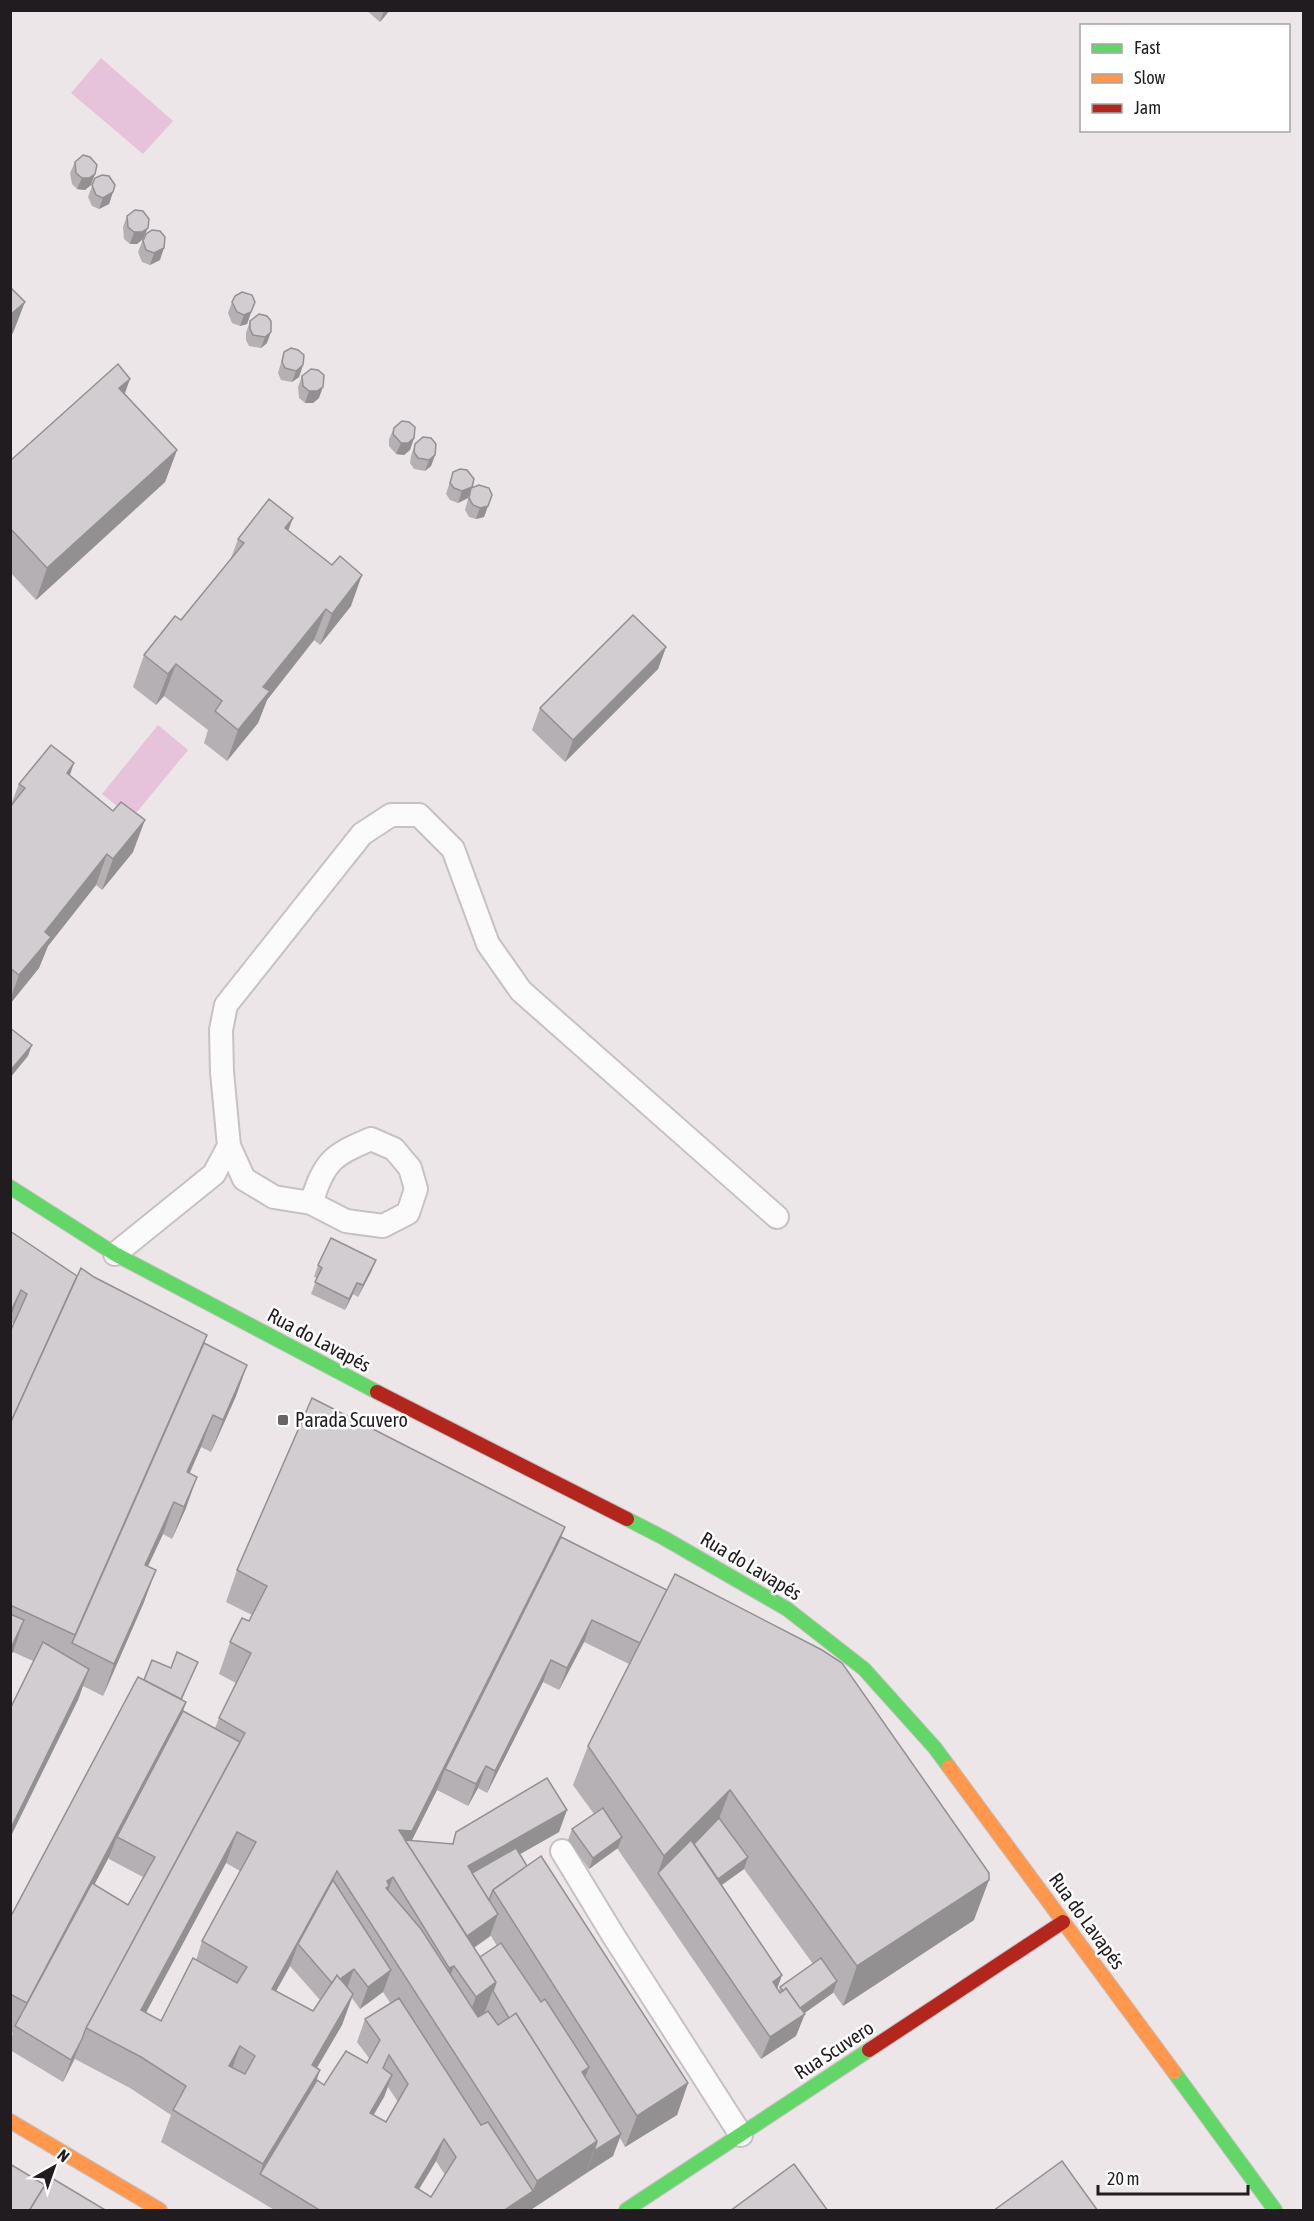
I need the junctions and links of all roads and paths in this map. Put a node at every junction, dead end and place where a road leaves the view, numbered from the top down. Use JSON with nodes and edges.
{"nodes":[{"id":1,"x":229,"y":1146,"type":"junction"},
{"id":2,"x":10,"y":1187,"type":"edge"},
{"id":3,"x":311,"y":1203,"type":"junction"},
{"id":4,"x":777,"y":1217,"type":"dead end"},
{"id":5,"x":115,"y":1254,"type":"junction"},
{"id":6,"x":562,"y":1851,"type":"dead end"},
{"id":7,"x":1063,"y":1922,"type":"junction"},
{"id":8,"x":10,"y":2121,"type":"edge"},
{"id":9,"x":741,"y":2135,"type":"junction"},
{"id":10,"x":160,"y":2211,"type":"edge"},
{"id":11,"x":626,"y":2211,"type":"edge"},
{"id":12,"x":1275,"y":2211,"type":"edge"}],
"edges":[{"from":1,"to":3,"type":"lane"},
{"from":1,"to":4,"type":"lane"},
{"from":1,"to":5,"type":"lane"},
{"from":2,"to":5,"type":"main road","name":"Rua do Lavapés"},
{"from":3,"to":3,"type":"lane"},
{"from":5,"to":7,"type":"main road","name":"Rua do Lavapés"},
{"from":6,"to":9,"type":"lane"},
{"from":7,"to":9,"type":"main road","name":"Rua Scuvero"},
{"from":7,"to":12,"type":"main road","name":"Rua do Lavapés"},
{"from":8,"to":10,"type":"main road"},
{"from":9,"to":11,"type":"main road","name":"Rua Scuvero"}]}
